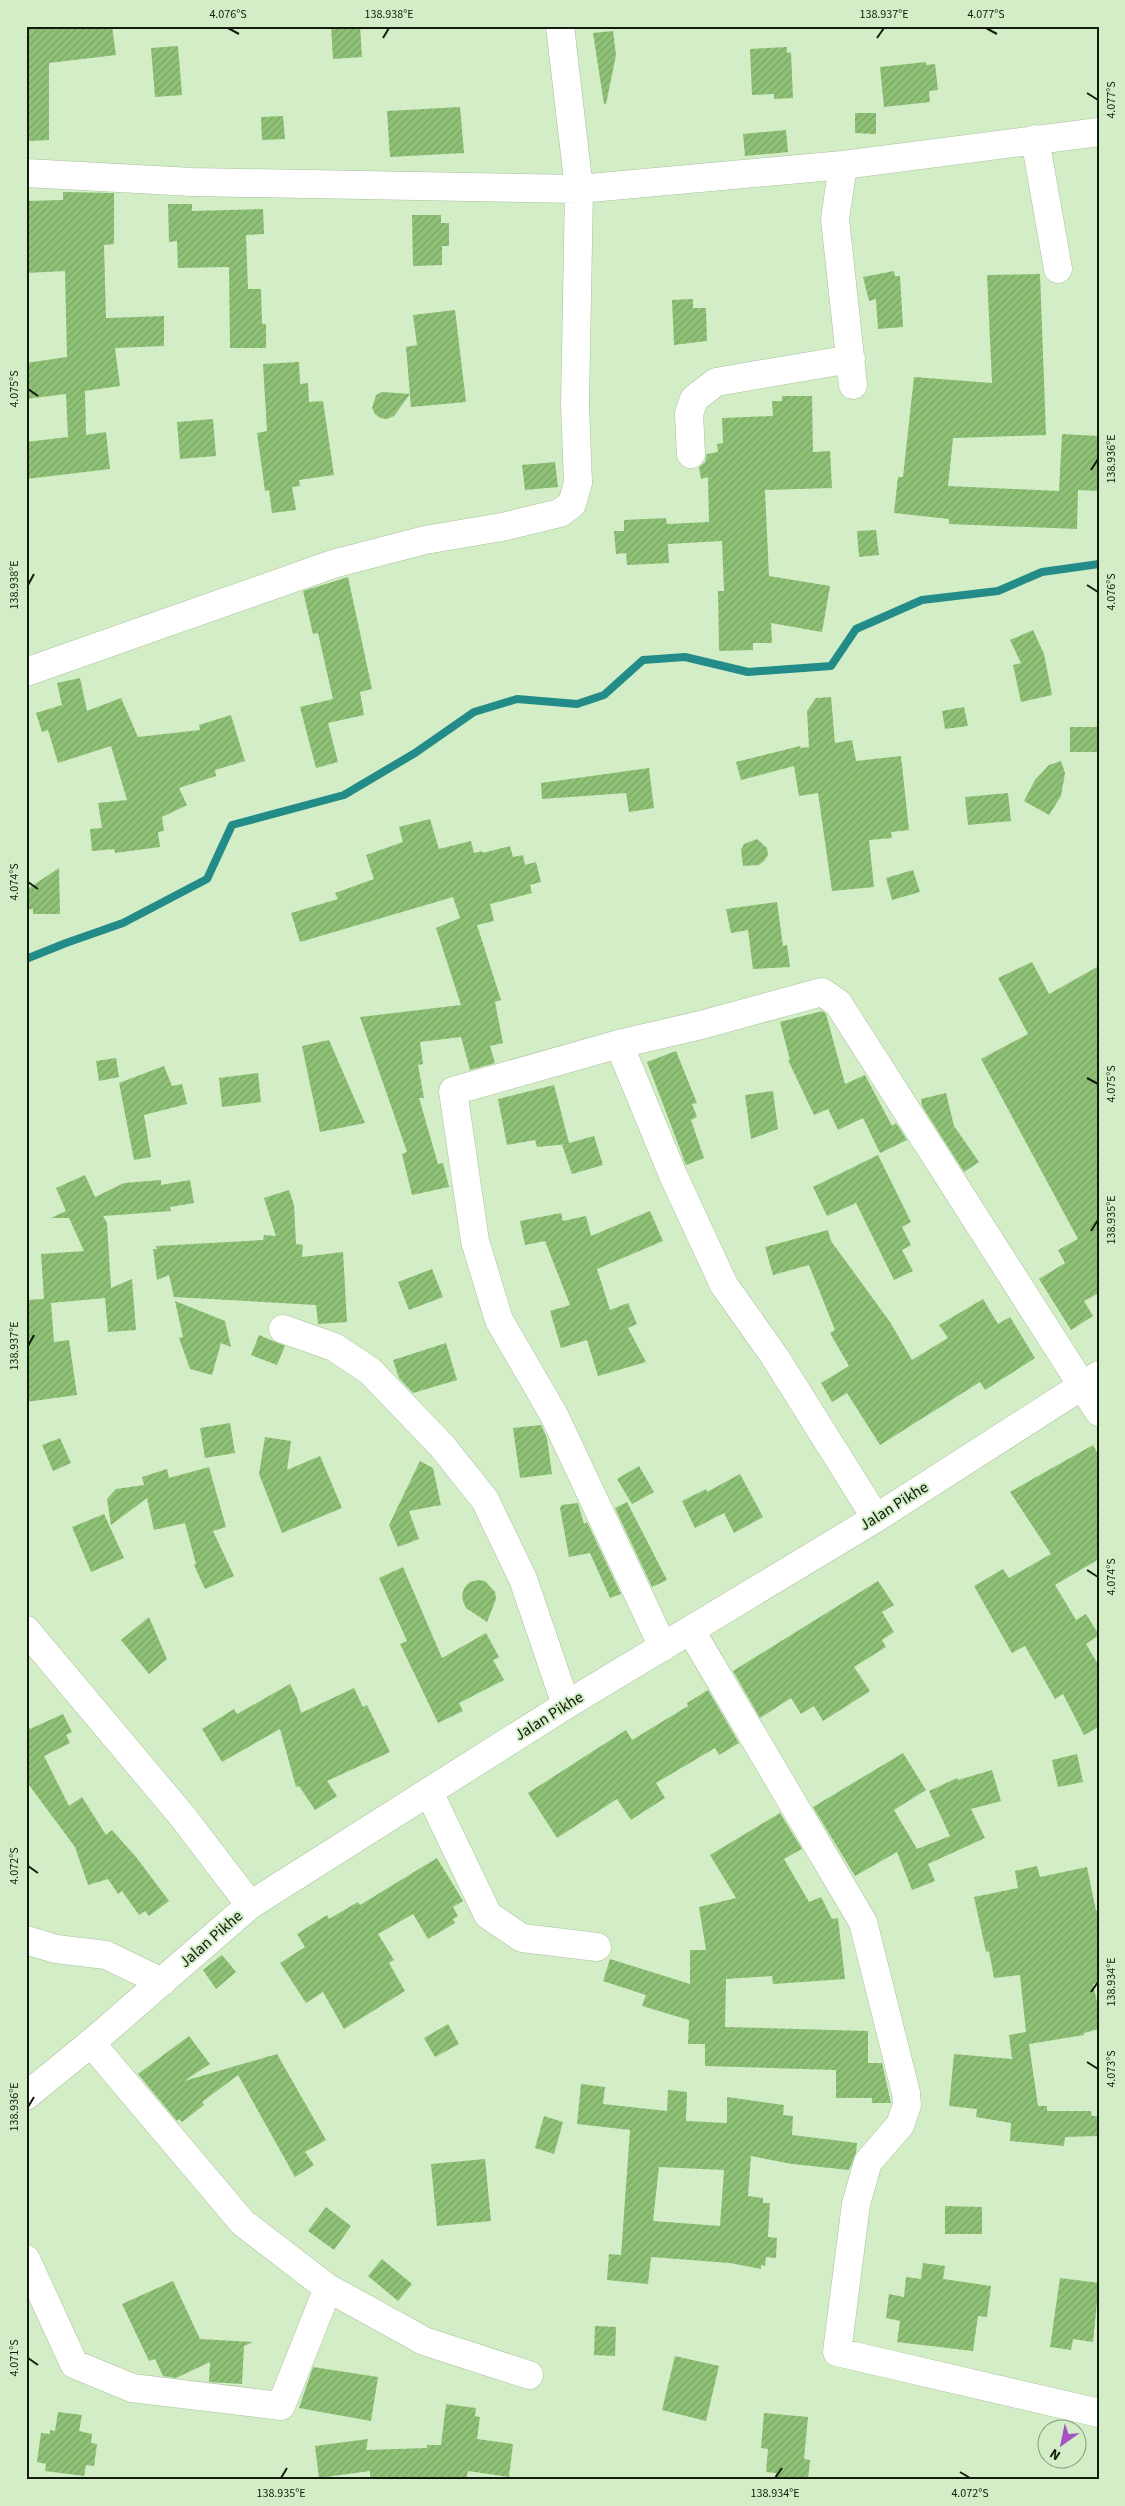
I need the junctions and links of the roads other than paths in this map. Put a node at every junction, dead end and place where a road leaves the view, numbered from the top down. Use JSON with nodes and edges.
{"nodes":[{"id":1,"x":560,"y":26,"type":"edge"},
{"id":2,"x":1099,"y":132,"type":"edge"},
{"id":3,"x":1034,"y":139,"type":"junction"},
{"id":4,"x":843,"y":165,"type":"junction"},
{"id":5,"x":26,"y":173,"type":"edge"},
{"id":6,"x":578,"y":189,"type":"junction"},
{"id":7,"x":1058,"y":268,"type":"dead end"},
{"id":8,"x":691,"y":454,"type":"dead end"},
{"id":9,"x":26,"y":672,"type":"edge"},
{"id":10,"x":619,"y":1044,"type":"junction"},
{"id":11,"x":283,"y":1329,"type":"dead end"},
{"id":12,"x":1091,"y":1380,"type":"edge"},
{"id":13,"x":1099,"y":1412,"type":"edge"},
{"id":14,"x":876,"y":1518,"type":"junction"},
{"id":15,"x":26,"y":1630,"type":"edge"},
{"id":16,"x":691,"y":1631,"type":"junction"},
{"id":17,"x":663,"y":1647,"type":"junction"},
{"id":18,"x":566,"y":1705,"type":"junction"},
{"id":19,"x":429,"y":1792,"type":"junction"},
{"id":20,"x":250,"y":1905,"type":"junction"},
{"id":21,"x":26,"y":1940,"type":"edge"},
{"id":22,"x":597,"y":1947,"type":"dead end"},
{"id":23,"x":162,"y":1982,"type":"junction"},
{"id":24,"x":91,"y":2043,"type":"junction"},
{"id":25,"x":26,"y":2096,"type":"edge"},
{"id":26,"x":26,"y":2259,"type":"edge"},
{"id":27,"x":328,"y":2288,"type":"junction"},
{"id":28,"x":529,"y":2375,"type":"dead end"},
{"id":29,"x":1099,"y":2413,"type":"edge"}],
"edges":[{"from":1,"to":6,"type":"main road"},
{"from":2,"to":3,"type":"main road"},
{"from":3,"to":4,"type":"main road"},
{"from":3,"to":7,"type":"main road"},
{"from":4,"to":6,"type":"main road"},
{"from":4,"to":8,"type":"main road"},
{"from":5,"to":6,"type":"main road"},
{"from":6,"to":9,"type":"main road"},
{"from":10,"to":12,"type":"main road"},
{"from":10,"to":14,"type":"main road"},
{"from":10,"to":17,"type":"main road"},
{"from":11,"to":18,"type":"main road"},
{"from":12,"to":13,"type":"main road"},
{"from":12,"to":14,"type":"main road","name":"Jalan Pikhe"},
{"from":14,"to":16,"type":"main road","name":"Jalan Pikhe"},
{"from":15,"to":20,"type":"main road"},
{"from":16,"to":17,"type":"main road","name":"Jalan Pikhe"},
{"from":16,"to":29,"type":"main road"},
{"from":17,"to":18,"type":"main road","name":"Jalan Pikhe"},
{"from":18,"to":19,"type":"main road","name":"Jalan Pikhe"},
{"from":19,"to":20,"type":"main road","name":"Jalan Pikhe"},
{"from":19,"to":22,"type":"main road"},
{"from":20,"to":23,"type":"main road","name":"Jalan Pikhe"},
{"from":21,"to":23,"type":"main road"},
{"from":23,"to":24,"type":"main road","name":"Jalan Pikhe"},
{"from":24,"to":25,"type":"main road","name":"Jalan Pikhe"},
{"from":24,"to":27,"type":"main road"},
{"from":26,"to":27,"type":"main road"},
{"from":27,"to":28,"type":"main road"}]}
